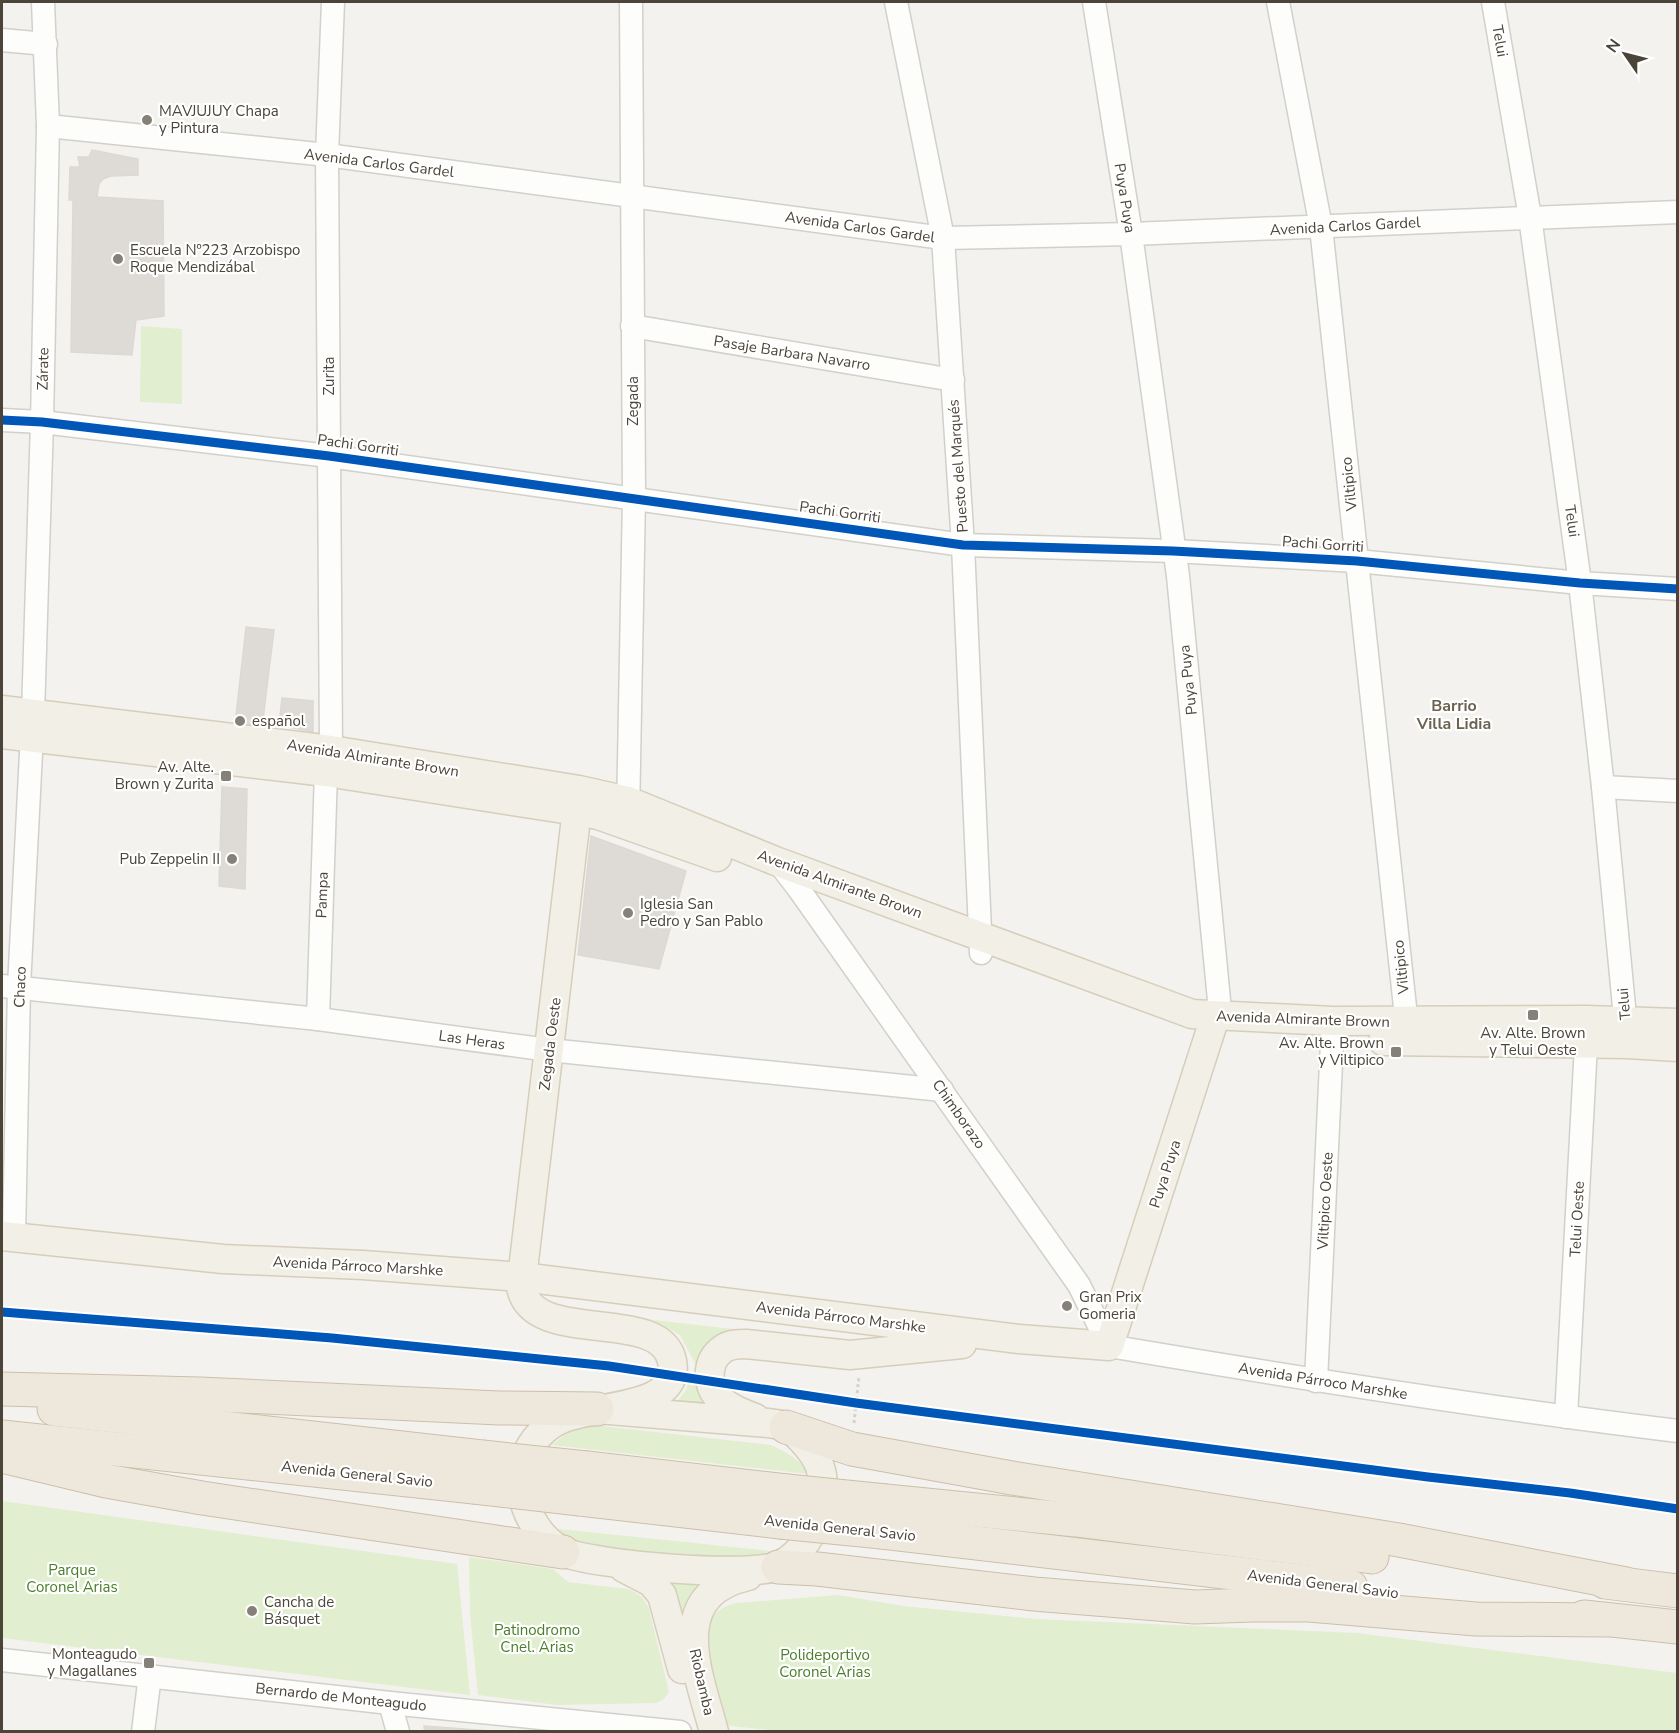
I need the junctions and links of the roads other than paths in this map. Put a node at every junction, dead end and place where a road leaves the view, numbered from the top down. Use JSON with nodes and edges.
{"nodes":[{"id":1,"x":43,"y":2,"type":"edge"},
{"id":2,"x":333,"y":2,"type":"edge"},
{"id":3,"x":631,"y":2,"type":"edge"},
{"id":4,"x":896,"y":2,"type":"edge"},
{"id":5,"x":1094,"y":2,"type":"edge"},
{"id":6,"x":1278,"y":2,"type":"edge"},
{"id":7,"x":1493,"y":2,"type":"edge"},
{"id":8,"x":2,"y":40,"type":"edge"},
{"id":9,"x":46,"y":44,"type":"junction"},
{"id":10,"x":48,"y":126,"type":"junction"},
{"id":11,"x":327,"y":155,"type":"junction"},
{"id":12,"x":632,"y":195,"type":"junction"},
{"id":13,"x":1677,"y":212,"type":"edge"},
{"id":14,"x":1530,"y":217,"type":"junction"},
{"id":15,"x":1321,"y":227,"type":"junction"},
{"id":16,"x":1131,"y":234,"type":"junction"},
{"id":17,"x":943,"y":238,"type":"junction"},
{"id":18,"x":632,"y":326,"type":"junction"},
{"id":19,"x":953,"y":380,"type":"junction"},
{"id":20,"x":2,"y":420,"type":"edge"},
{"id":21,"x":42,"y":422,"type":"junction"},
{"id":22,"x":329,"y":456,"type":"junction"},
{"id":23,"x":634,"y":497,"type":"junction"},
{"id":24,"x":963,"y":545,"type":"junction"},
{"id":25,"x":1173,"y":551,"type":"junction"},
{"id":26,"x":1358,"y":561,"type":"junction"},
{"id":27,"x":1580,"y":583,"type":"junction"},
{"id":28,"x":1677,"y":589,"type":"edge"},
{"id":29,"x":2,"y":710,"type":"edge"},
{"id":30,"x":32,"y":726,"type":"junction"},
{"id":31,"x":2,"y":734,"type":"edge"},
{"id":32,"x":329,"y":761,"type":"junction"},
{"id":33,"x":1603,"y":787,"type":"junction"},
{"id":34,"x":1677,"y":791,"type":"edge"},
{"id":35,"x":578,"y":800,"type":"junction"},
{"id":36,"x":628,"y":813,"type":"junction"},
{"id":37,"x":778,"y":862,"type":"junction"},
{"id":38,"x":798,"y":888,"type":"junction"},
{"id":39,"x":980,"y":944,"type":"junction"},
{"id":40,"x":10,"y":987,"type":"edge"},
{"id":41,"x":318,"y":1019,"type":"junction"},
{"id":42,"x":1677,"y":1023,"type":"edge"},
{"id":43,"x":1212,"y":1026,"type":"junction"},
{"id":44,"x":1333,"y":1030,"type":"junction"},
{"id":45,"x":1408,"y":1031,"type":"junction"},
{"id":46,"x":1587,"y":1032,"type":"junction"},
{"id":47,"x":1627,"y":1033,"type":"junction"},
{"id":48,"x":1677,"y":1047,"type":"edge"},
{"id":49,"x":549,"y":1050,"type":"junction"},
{"id":50,"x":942,"y":1090,"type":"junction"},
{"id":51,"x":8,"y":1236,"type":"edge"},
{"id":52,"x":522,"y":1277,"type":"junction"},
{"id":53,"x":1018,"y":1340,"type":"junction"},
{"id":54,"x":1109,"y":1346,"type":"junction"},
{"id":55,"x":1316,"y":1382,"type":"junction"},
{"id":56,"x":2,"y":1389,"type":"edge"},
{"id":57,"x":2,"y":1402,"type":"edge"},
{"id":58,"x":597,"y":1409,"type":"junction"},
{"id":59,"x":1566,"y":1417,"type":"junction"},
{"id":60,"x":777,"y":1425,"type":"junction"},
{"id":61,"x":1677,"y":1431,"type":"edge"},
{"id":62,"x":2,"y":1437,"type":"edge"},
{"id":63,"x":2,"y":1456,"type":"edge"},
{"id":64,"x":478,"y":1472,"type":"junction"},
{"id":65,"x":884,"y":1517,"type":"junction"},
{"id":66,"x":563,"y":1552,"type":"junction"},
{"id":67,"x":613,"y":1563,"type":"junction"},
{"id":68,"x":774,"y":1567,"type":"junction"},
{"id":69,"x":1626,"y":1584,"type":"junction"},
{"id":70,"x":1677,"y":1591,"type":"edge"},
{"id":71,"x":1606,"y":1620,"type":"junction"},
{"id":72,"x":1677,"y":1627,"type":"edge"},
{"id":73,"x":2,"y":1660,"type":"edge"},
{"id":74,"x":150,"y":1675,"type":"junction"},
{"id":75,"x":390,"y":1703,"type":"junction"},
{"id":76,"x":143,"y":1731,"type":"edge"},
{"id":77,"x":398,"y":1731,"type":"edge"},
{"id":78,"x":680,"y":1731,"type":"edge"},
{"id":79,"x":698,"y":1731,"type":"edge"},
{"id":80,"x":714,"y":1731,"type":"edge"}],
"edges":[{"from":1,"to":9,"type":"street","name":"Zárate"},
{"from":2,"to":11,"type":"street","name":"Zurita"},
{"from":3,"to":12,"type":"street","name":"Zegada"},
{"from":4,"to":17,"type":"street","name":"Puesto del Marqués"},
{"from":5,"to":16,"type":"street","name":"Puya Puya"},
{"from":6,"to":15,"type":"street","name":"Viltipico"},
{"from":7,"to":14,"type":"street","name":"Telui"},
{"from":8,"to":9,"type":"street"},
{"from":9,"to":10,"type":"street","name":"Zárate"},
{"from":10,"to":11,"type":"street","name":"Avenida Carlos Gardel"},
{"from":10,"to":21,"type":"street","name":"Zárate"},
{"from":11,"to":12,"type":"street","name":"Avenida Carlos Gardel"},
{"from":11,"to":22,"type":"street","name":"Zurita"},
{"from":12,"to":17,"type":"street","name":"Avenida Carlos Gardel"},
{"from":12,"to":18,"type":"street","name":"Zegada"},
{"from":13,"to":14,"type":"street","name":"Avenida Carlos Gardel"},
{"from":14,"to":15,"type":"street","name":"Avenida Carlos Gardel"},
{"from":14,"to":27,"type":"street","name":"Telui"},
{"from":15,"to":16,"type":"street","name":"Avenida Carlos Gardel"},
{"from":15,"to":26,"type":"street","name":"Viltipico"},
{"from":16,"to":17,"type":"street","name":"Avenida Carlos Gardel"},
{"from":16,"to":25,"type":"street","name":"Puya Puya"},
{"from":17,"to":19,"type":"street","name":"Puesto del Marqués"},
{"from":18,"to":19,"type":"street","name":"Pasaje Barbara Navarro"},
{"from":18,"to":23,"type":"street","name":"Zegada"},
{"from":19,"to":24,"type":"street","name":"Puesto del Marqués"},
{"from":20,"to":21,"type":"street","name":"Pachi Gorriti"},
{"from":21,"to":22,"type":"street","name":"Pachi Gorriti"},
{"from":21,"to":30,"type":"street","name":"Zárate"},
{"from":22,"to":23,"type":"street","name":"Pachi Gorriti"},
{"from":22,"to":32,"type":"street","name":"Zurita"},
{"from":23,"to":24,"type":"street","name":"Pachi Gorriti"},
{"from":23,"to":36,"type":"street","name":"Zegada"},
{"from":24,"to":25,"type":"street","name":"Pachi Gorriti"},
{"from":24,"to":39,"type":"street","name":"Puesto del Marqués"},
{"from":25,"to":26,"type":"street","name":"Pachi Gorriti"},
{"from":25,"to":43,"type":"street","name":"Puya Puya"},
{"from":26,"to":27,"type":"street","name":"Pachi Gorriti"},
{"from":26,"to":45,"type":"street","name":"Viltipico"},
{"from":27,"to":28,"type":"street","name":"Pachi Gorriti"},
{"from":27,"to":33,"type":"street","name":"Telui"},
{"from":29,"to":30,"type":"main road","name":"Avenida Almirante Brown"},
{"from":30,"to":31,"type":"main road","name":"Avenida Almirante Brown"},
{"from":30,"to":32,"type":"main road","name":"Avenida Almirante Brown"},
{"from":30,"to":40,"type":"street","name":"Chaco"},
{"from":32,"to":35,"type":"main road","name":"Avenida Almirante Brown"},
{"from":32,"to":41,"type":"street","name":"Pampa"},
{"from":33,"to":34,"type":"street"},
{"from":33,"to":47,"type":"street","name":"Telui"},
{"from":35,"to":36,"type":"main road","name":"Avenida Almirante Brown"},
{"from":35,"to":49,"type":"main road","name":"Zegada Oeste"},
{"from":36,"to":37,"type":"main road","name":"Avenida Almirante Brown"},
{"from":36,"to":38,"type":"main road","name":"Avenida Almirante Brown"},
{"from":37,"to":38,"type":"street","name":"Chimborazo"},
{"from":37,"to":39,"type":"main road","name":"Avenida Almirante Brown"},
{"from":38,"to":39,"type":"main road","name":"Avenida Almirante Brown"},
{"from":38,"to":50,"type":"street","name":"Chimborazo"},
{"from":39,"to":43,"type":"main road","name":"Avenida Almirante Brown"},
{"from":40,"to":41,"type":"street","name":"Las Heras"},
{"from":40,"to":51,"type":"street","name":"Chaco"},
{"from":41,"to":49,"type":"street","name":"Las Heras"},
{"from":42,"to":47,"type":"main road","name":"Avenida Almirante Brown"},
{"from":43,"to":44,"type":"main road","name":"Avenida Almirante Brown"},
{"from":43,"to":54,"type":"main road","name":"Puya Puya"},
{"from":44,"to":45,"type":"main road","name":"Avenida Almirante Brown"},
{"from":44,"to":55,"type":"street","name":"Viltipico Oeste"},
{"from":45,"to":46,"type":"main road","name":"Avenida Almirante Brown"},
{"from":46,"to":47,"type":"main road","name":"Avenida Almirante Brown"},
{"from":46,"to":59,"type":"street","name":"Telui Oeste"},
{"from":47,"to":48,"type":"main road","name":"Avenida Almirante Brown"},
{"from":49,"to":50,"type":"street","name":"Las Heras"},
{"from":49,"to":52,"type":"main road","name":"Zegada Oeste"},
{"from":50,"to":54,"type":"street","name":"Chimborazo"},
{"from":51,"to":52,"type":"main road","name":"Avenida Párroco Marshke"},
{"from":52,"to":53,"type":"main road","name":"Avenida Párroco Marshke"},
{"from":52,"to":58,"type":"main road"},
{"from":53,"to":54,"type":"main road","name":"Avenida Párroco Marshke"},
{"from":53,"to":60,"type":"main road"},
{"from":54,"to":55,"type":"street","name":"Avenida Párroco Marshke"},
{"from":55,"to":59,"type":"street","name":"Avenida Párroco Marshke"},
{"from":56,"to":58,"type":"highway"},
{"from":57,"to":64,"type":"highway","name":"Avenida General Savio"},
{"from":58,"to":60,"type":"main road"},
{"from":58,"to":66,"type":"main road"},
{"from":59,"to":61,"type":"street","name":"Avenida Párroco Marshke"},
{"from":60,"to":68,"type":"main road"},
{"from":60,"to":69,"type":"highway"},
{"from":62,"to":64,"type":"highway","name":"Avenida General Savio"},
{"from":63,"to":66,"type":"highway"},
{"from":64,"to":65,"type":"highway","name":"Avenida General Savio","bridge":true},
{"from":65,"to":69,"type":"highway","name":"Avenida General Savio"},
{"from":65,"to":71,"type":"highway","name":"Avenida General Savio"},
{"from":66,"to":67,"type":"main road"},
{"from":67,"to":68,"type":"main road"},
{"from":67,"to":79,"type":"main road","name":"Riobamba"},
{"from":68,"to":71,"type":"highway"},
{"from":68,"to":80,"type":"main road","name":"Riobamba"},
{"from":69,"to":70,"type":"highway","name":"Avenida General Savio"},
{"from":71,"to":72,"type":"highway","name":"Avenida General Savio"},
{"from":73,"to":74,"type":"street","name":"Bernardo de Monteagudo"},
{"from":74,"to":75,"type":"street","name":"Bernardo de Monteagudo"},
{"from":74,"to":76,"type":"street"},
{"from":75,"to":77,"type":"street"},
{"from":75,"to":78,"type":"street","name":"Bernardo de Monteagudo"}]}
